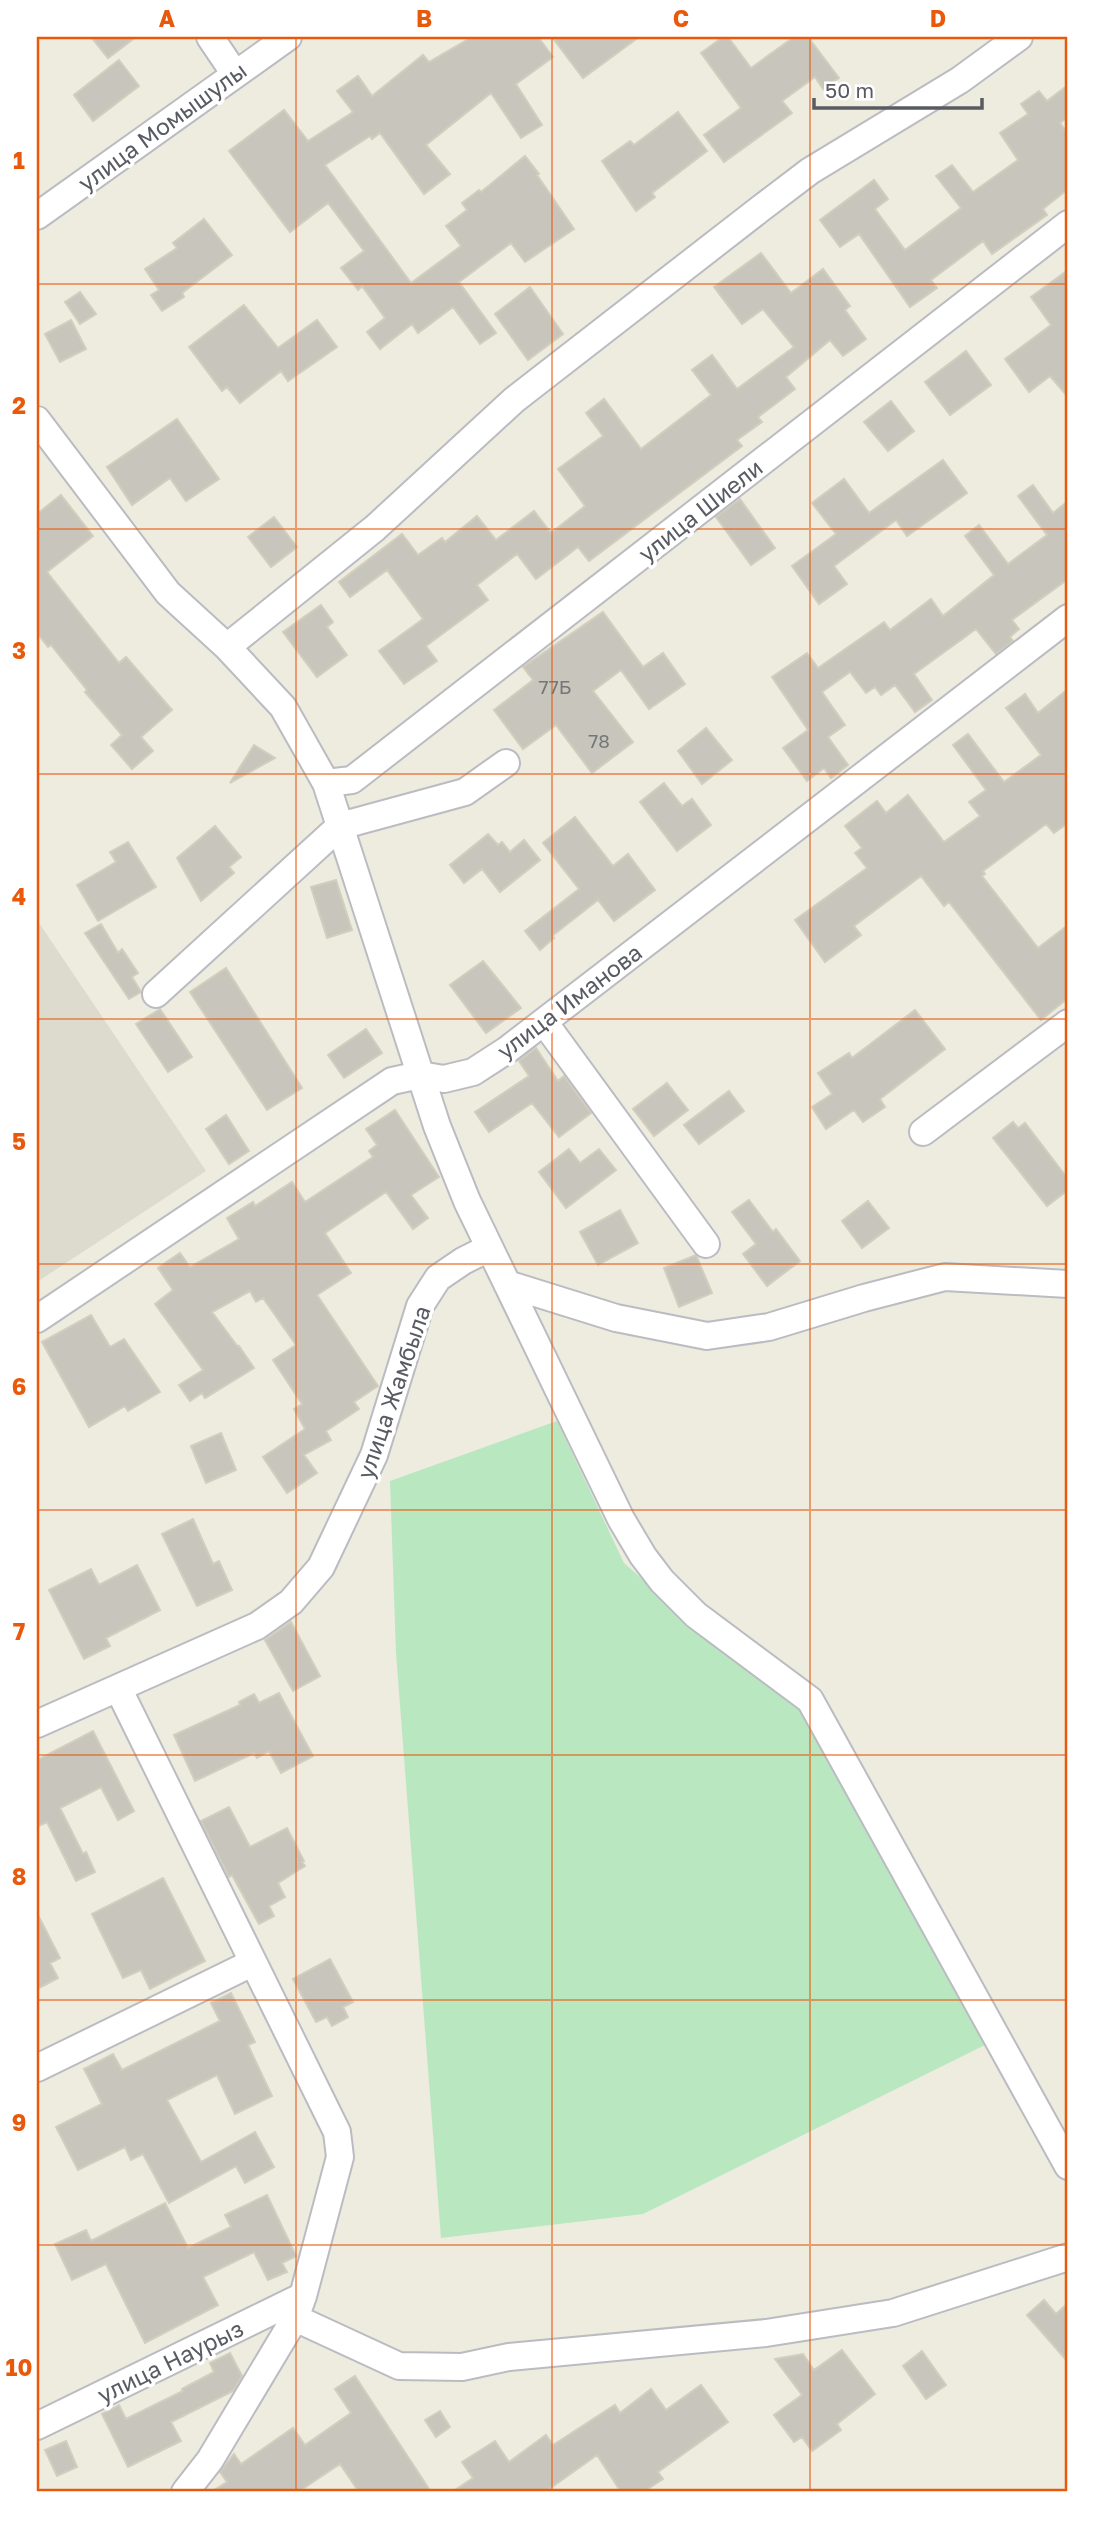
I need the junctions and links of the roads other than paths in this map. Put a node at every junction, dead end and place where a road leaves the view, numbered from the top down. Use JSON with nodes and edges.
{"nodes":[{"id":1,"x":210,"y":37,"type":"edge"},
{"id":2,"x":288,"y":37,"type":"edge"},
{"id":3,"x":1020,"y":37,"type":"edge"},
{"id":4,"x":235,"y":74,"type":"junction"},
{"id":5,"x":37,"y":216,"type":"edge"},
{"id":6,"x":1068,"y":224,"type":"edge"},
{"id":7,"x":37,"y":419,"type":"edge"},
{"id":8,"x":1068,"y":618,"type":"edge"},
{"id":9,"x":226,"y":647,"type":"junction"},
{"id":10,"x":506,"y":763,"type":"dead end"},
{"id":11,"x":326,"y":783,"type":"junction"},
{"id":12,"x":340,"y":827,"type":"junction"},
{"id":13,"x":156,"y":994,"type":"dead end"},
{"id":14,"x":544,"y":1022,"type":"junction"},
{"id":15,"x":1068,"y":1023,"type":"edge"},
{"id":16,"x":420,"y":1075,"type":"junction"},
{"id":17,"x":923,"y":1132,"type":"dead end"},
{"id":18,"x":706,"y":1244,"type":"dead end"},
{"id":19,"x":489,"y":1248,"type":"junction"},
{"id":20,"x":507,"y":1284,"type":"junction"},
{"id":21,"x":1068,"y":1284,"type":"edge"},
{"id":22,"x":37,"y":1319,"type":"edge"},
{"id":23,"x":118,"y":1688,"type":"junction"},
{"id":24,"x":40,"y":1716,"type":"edge"},
{"id":25,"x":252,"y":1963,"type":"junction"},
{"id":26,"x":37,"y":2068,"type":"edge"},
{"id":27,"x":1068,"y":2166,"type":"edge"},
{"id":28,"x":1068,"y":2258,"type":"edge"},
{"id":29,"x":299,"y":2307,"type":"junction"},
{"id":30,"x":37,"y":2426,"type":"edge"},
{"id":31,"x":185,"y":2492,"type":"edge"}],
"edges":[{"from":1,"to":4,"type":"street"},
{"from":2,"to":4,"type":"street","name":"улица Момышулы"},
{"from":3,"to":9,"type":"street"},
{"from":4,"to":5,"type":"street","name":"улица Момышулы"},
{"from":6,"to":11,"type":"street","name":"улица Шиели"},
{"from":7,"to":9,"type":"street"},
{"from":8,"to":14,"type":"street","name":"улица Иманова"},
{"from":9,"to":11,"type":"street"},
{"from":10,"to":12,"type":"street"},
{"from":11,"to":12,"type":"street"},
{"from":12,"to":13,"type":"street"},
{"from":12,"to":16,"type":"street"},
{"from":14,"to":16,"type":"street","name":"улица Иманова"},
{"from":14,"to":18,"type":"street"},
{"from":15,"to":17,"type":"street"},
{"from":16,"to":19,"type":"street"},
{"from":16,"to":22,"type":"street","name":"улица Иманова"},
{"from":19,"to":20,"type":"street"},
{"from":19,"to":23,"type":"street","name":"улица Жамбыла"},
{"from":20,"to":21,"type":"street"},
{"from":20,"to":27,"type":"street"},
{"from":23,"to":24,"type":"street","name":"улица Жамбыла"},
{"from":23,"to":25,"type":"street"},
{"from":25,"to":26,"type":"street"},
{"from":25,"to":29,"type":"street"},
{"from":28,"to":29,"type":"street"},
{"from":29,"to":30,"type":"street","name":"улица Наурыз"},
{"from":29,"to":31,"type":"street"}]}
